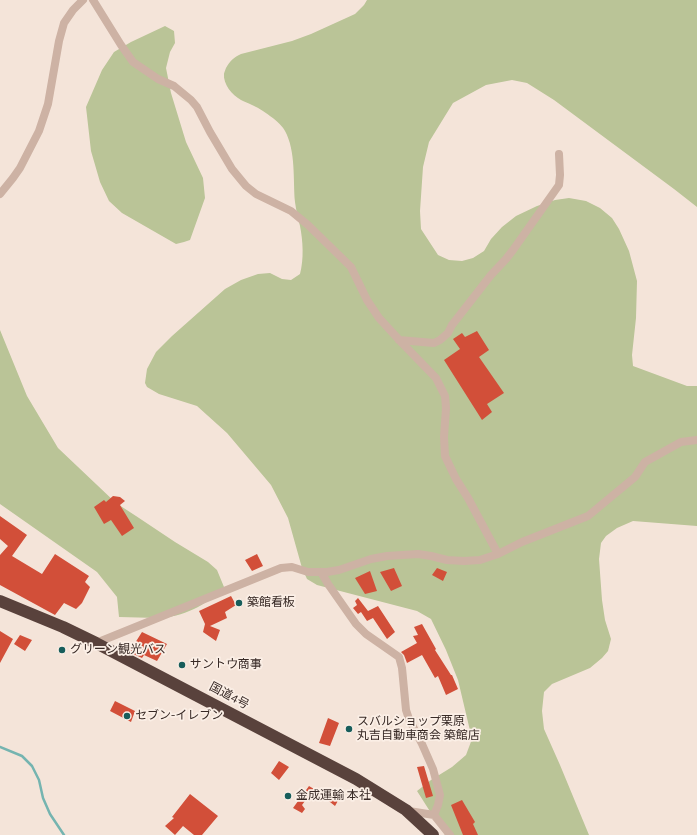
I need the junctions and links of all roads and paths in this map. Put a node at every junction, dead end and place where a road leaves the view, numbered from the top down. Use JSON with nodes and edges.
{"nodes":[{"id":1,"x":84,"y":0,"type":"edge"},
{"id":2,"x":93,"y":0,"type":"edge"},
{"id":3,"x":559,"y":154,"type":"dead end"},
{"id":4,"x":0,"y":194,"type":"edge"},
{"id":5,"x":399,"y":340,"type":"junction"},
{"id":6,"x":697,"y":440,"type":"edge"},
{"id":7,"x":498,"y":554,"type":"junction"},
{"id":8,"x":320,"y":572,"type":"junction"},
{"id":9,"x":0,"y":601,"type":"edge"},
{"id":10,"x":96,"y":643,"type":"junction"},
{"id":11,"x":406,"y":810,"type":"junction"},
{"id":12,"x":434,"y":815,"type":"junction"},
{"id":13,"x":433,"y":835,"type":"edge"},
{"id":14,"x":450,"y":835,"type":"edge"}],
"edges":[{"from":1,"to":4,"type":"street"},
{"from":2,"to":5,"type":"street"},
{"from":3,"to":5,"type":"street"},
{"from":5,"to":7,"type":"street"},
{"from":6,"to":7,"type":"street"},
{"from":7,"to":8,"type":"street"},
{"from":8,"to":10,"type":"street"},
{"from":8,"to":12,"type":"street"},
{"from":9,"to":10,"type":"highway","name":"国道4号"},
{"from":10,"to":11,"type":"highway","name":"国道4号"},
{"from":11,"to":12,"type":"street"},
{"from":11,"to":13,"type":"highway","name":"国道4号"},
{"from":12,"to":14,"type":"street"}]}
